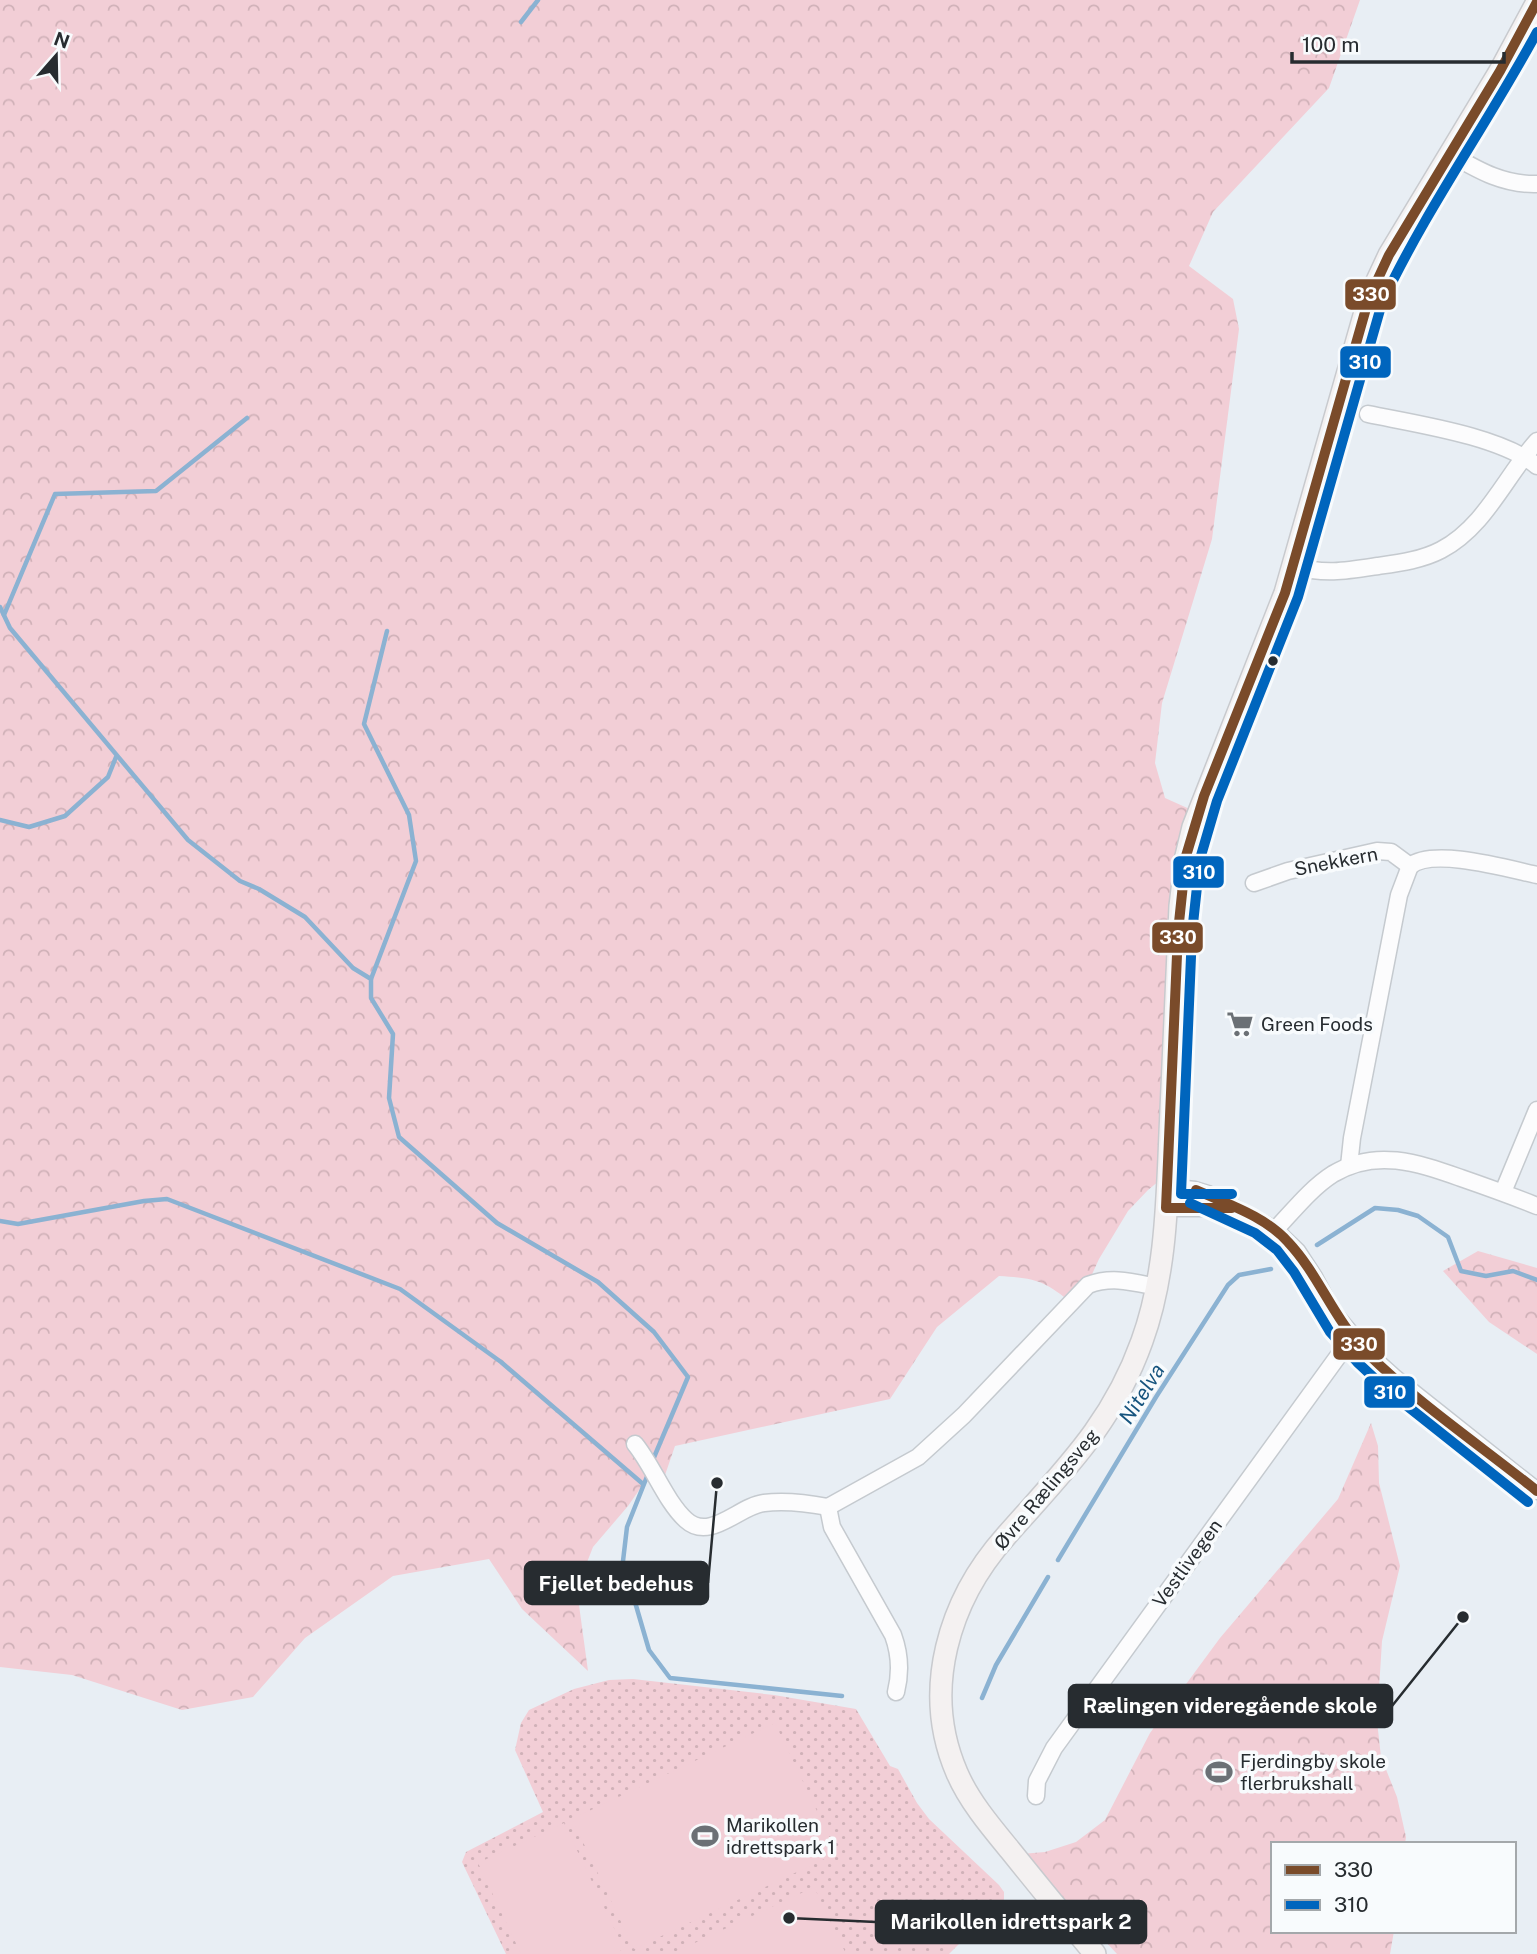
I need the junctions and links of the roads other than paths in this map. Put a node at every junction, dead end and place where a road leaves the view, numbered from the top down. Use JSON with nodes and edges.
{"nodes":[{"id":1,"x":1537,"y":2,"type":"edge"},
{"id":2,"x":1450,"y":154,"type":"junction"},
{"id":3,"x":1537,"y":184,"type":"edge"},
{"id":4,"x":1368,"y":414,"type":"dead end"},
{"id":5,"x":1537,"y":441,"type":"edge"},
{"id":6,"x":1531,"y":461,"type":"edge"},
{"id":7,"x":1293,"y":566,"type":"junction"},
{"id":8,"x":1409,"y":866,"type":"junction"},
{"id":9,"x":1537,"y":875,"type":"edge"},
{"id":10,"x":1254,"y":883,"type":"dead end"},
{"id":11,"x":1537,"y":1110,"type":"edge"},
{"id":12,"x":1349,"y":1166,"type":"junction"},
{"id":13,"x":1503,"y":1192,"type":"junction"},
{"id":14,"x":1167,"y":1198,"type":"junction"},
{"id":15,"x":1537,"y":1206,"type":"edge"},
{"id":16,"x":1275,"y":1230,"type":"junction"},
{"id":17,"x":1157,"y":1287,"type":"junction"},
{"id":18,"x":1352,"y":1337,"type":"junction"},
{"id":19,"x":635,"y":1444,"type":"dead end"},
{"id":20,"x":1537,"y":1491,"type":"edge"},
{"id":21,"x":828,"y":1507,"type":"junction"},
{"id":22,"x":896,"y":1692,"type":"dead end"},
{"id":23,"x":1036,"y":1796,"type":"dead end"},
{"id":24,"x":1095,"y":1954,"type":"edge"}],
"edges":[{"from":1,"to":2,"type":"main road","name":"Øvre Rælingsveg"},
{"from":2,"to":3,"type":"street"},
{"from":2,"to":7,"type":"main road","name":"Øvre Rælingsveg"},
{"from":4,"to":6,"type":"street"},
{"from":5,"to":6,"type":"street"},
{"from":6,"to":7,"type":"street"},
{"from":7,"to":14,"type":"main road","name":"Øvre Rælingsveg"},
{"from":8,"to":9,"type":"street"},
{"from":8,"to":10,"type":"street","name":"Snekkern"},
{"from":8,"to":12,"type":"street"},
{"from":11,"to":13,"type":"street"},
{"from":12,"to":13,"type":"street"},
{"from":12,"to":16,"type":"street"},
{"from":13,"to":15,"type":"street"},
{"from":14,"to":16,"type":"street"},
{"from":14,"to":17,"type":"main road","name":"Øvre Rælingsveg"},
{"from":16,"to":18,"type":"street"},
{"from":17,"to":21,"type":"street"},
{"from":17,"to":24,"type":"main road","name":"Øvre Rælingsveg"},
{"from":18,"to":20,"type":"street"},
{"from":18,"to":23,"type":"street","name":"Vestlivegen"},
{"from":19,"to":21,"type":"street"},
{"from":21,"to":22,"type":"street"}]}
